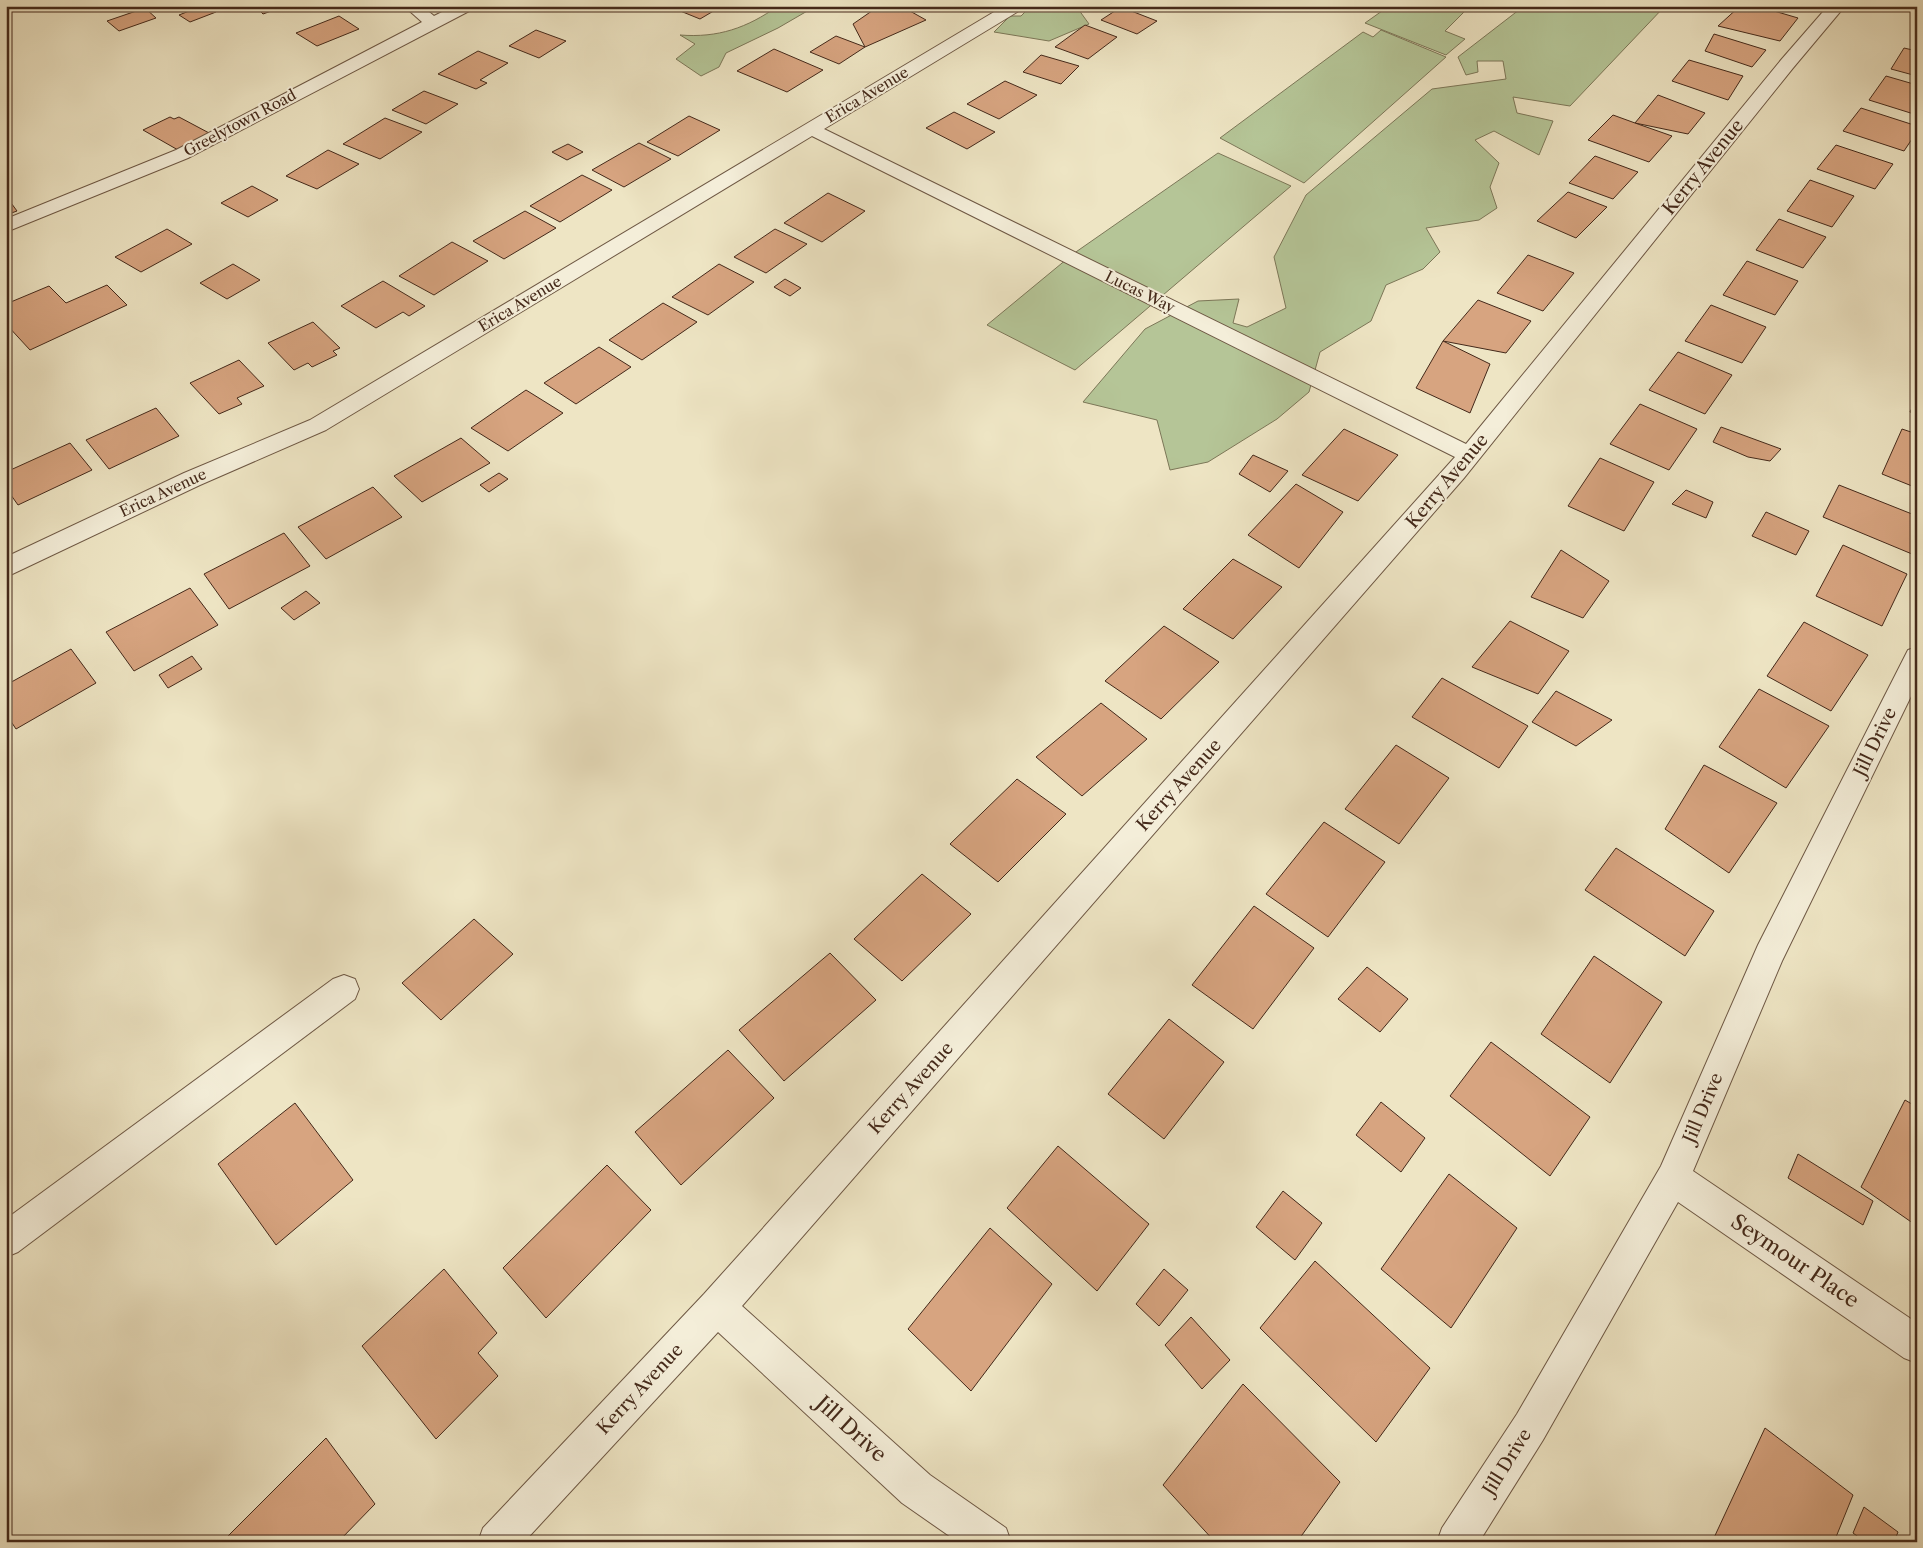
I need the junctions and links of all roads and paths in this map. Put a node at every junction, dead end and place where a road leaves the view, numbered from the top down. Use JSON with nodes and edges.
{"nodes":[{"id":1,"x":412,"y":6,"type":"edge"},
{"id":2,"x":467,"y":6,"type":"edge"},
{"id":3,"x":1016,"y":6,"type":"edge"},
{"id":4,"x":1836,"y":6,"type":"edge"},
{"id":5,"x":433,"y":24,"type":"junction"},
{"id":6,"x":811,"y":129,"type":"junction"},
{"id":7,"x":6,"y":226,"type":"edge"},
{"id":8,"x":1470,"y":455,"type":"junction"},
{"id":9,"x":6,"y":568,"type":"edge"},
{"id":10,"x":1917,"y":657,"type":"edge"},
{"id":11,"x":344,"y":989,"type":"dead end"},
{"id":12,"x":1674,"y":1178,"type":"junction"},
{"id":13,"x":6,"y":1240,"type":"edge"},
{"id":14,"x":717,"y":1307,"type":"junction"},
{"id":15,"x":1917,"y":1345,"type":"edge"},
{"id":16,"x":497,"y":1542,"type":"edge"},
{"id":17,"x":992,"y":1542,"type":"edge"},
{"id":18,"x":1456,"y":1542,"type":"edge"}],
"edges":[{"from":1,"to":5,"type":"street"},
{"from":2,"to":5,"type":"street","name":"Greelytown Road"},
{"from":3,"to":6,"type":"street","name":"Erica Avenue"},
{"from":4,"to":8,"type":"street","name":"Kerry Avenue"},
{"from":5,"to":7,"type":"street","name":"Greelytown Road"},
{"from":6,"to":8,"type":"street","name":"Lucas Way"},
{"from":6,"to":9,"type":"street","name":"Erica Avenue"},
{"from":8,"to":14,"type":"street","name":"Kerry Avenue"},
{"from":10,"to":12,"type":"street","name":"Jill Drive"},
{"from":11,"to":13,"type":"street"},
{"from":12,"to":15,"type":"street","name":"Seymour Place"},
{"from":12,"to":18,"type":"street","name":"Jill Drive"},
{"from":14,"to":16,"type":"street","name":"Kerry Avenue"},
{"from":14,"to":17,"type":"street","name":"Jill Drive"}]}
